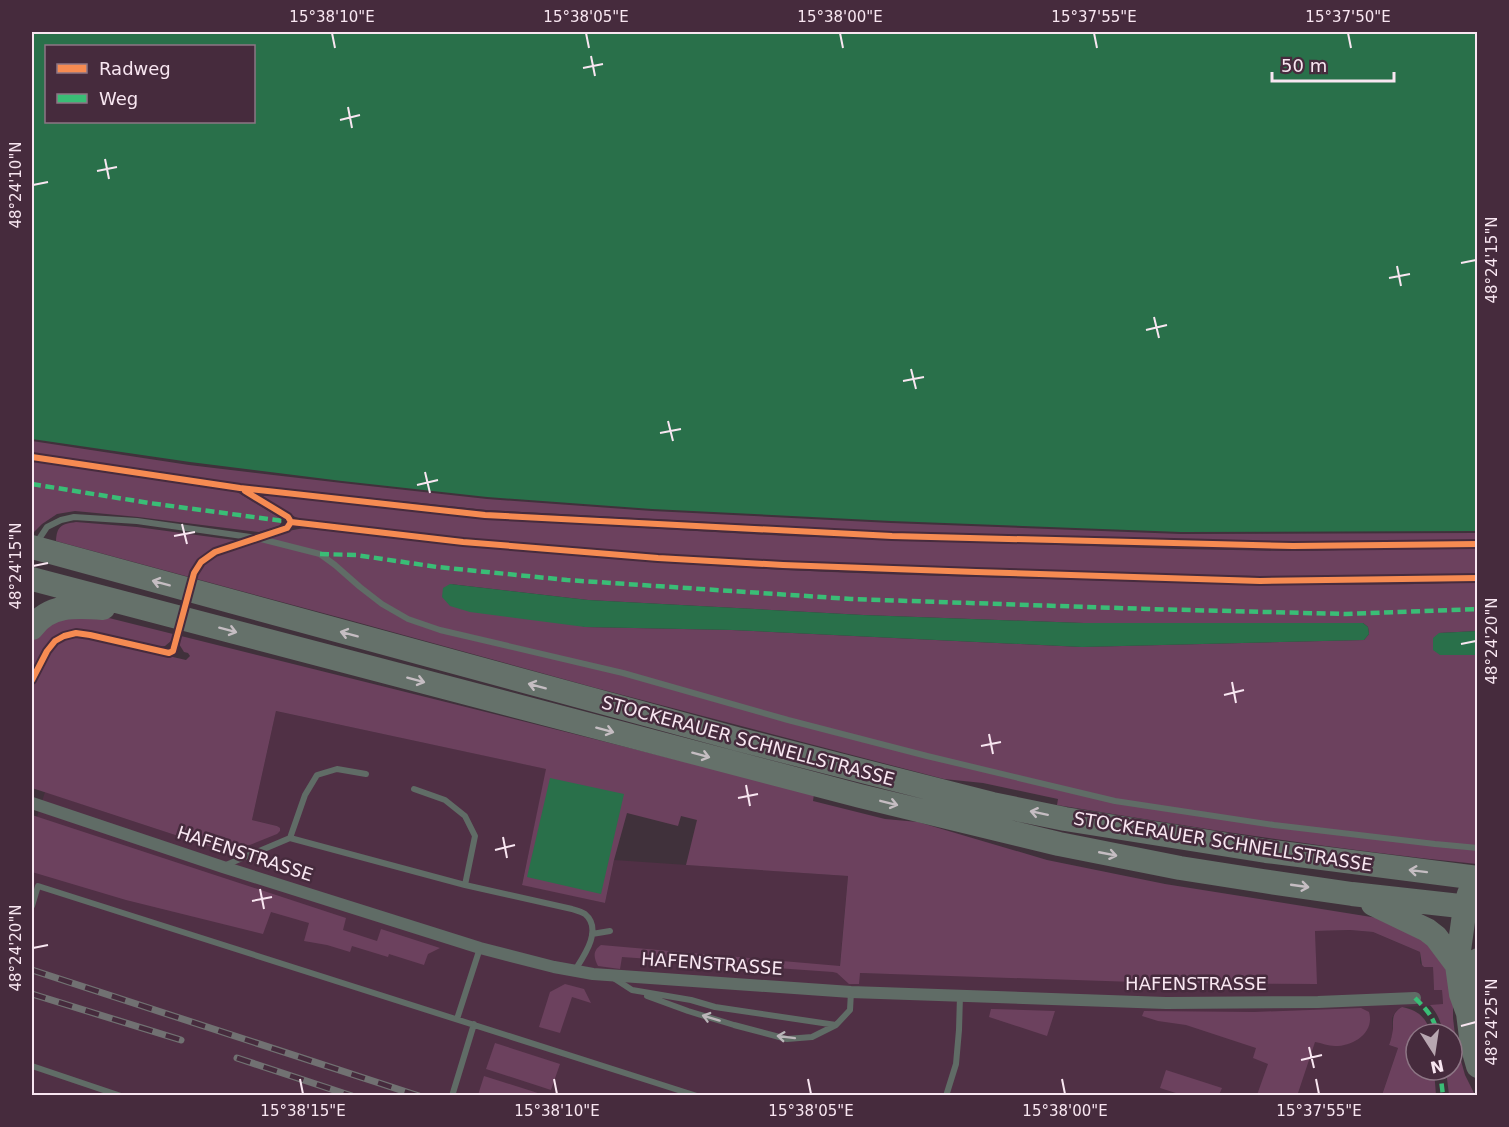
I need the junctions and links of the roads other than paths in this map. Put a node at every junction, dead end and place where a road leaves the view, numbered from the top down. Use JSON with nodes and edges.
{"nodes":[{"id":1,"x":33,"y":549,"type":"edge"},
{"id":2,"x":32,"y":582,"type":"edge"},
{"id":3,"x":171,"y":615,"type":"junction"},
{"id":4,"x":32,"y":628,"type":"edge"},
{"id":5,"x":366,"y":774,"type":"dead end"},
{"id":6,"x":414,"y":789,"type":"dead end"},
{"id":7,"x":32,"y":803,"type":"edge"},
{"id":8,"x":290,"y":838,"type":"junction"},
{"id":9,"x":1478,"y":848,"type":"edge"},
{"id":10,"x":223,"y":867,"type":"junction"},
{"id":11,"x":1477,"y":879,"type":"edge"},
{"id":12,"x":465,"y":885,"type":"junction"},
{"id":13,"x":1352,"y":894,"type":"junction"},
{"id":14,"x":32,"y":906,"type":"edge"},
{"id":15,"x":1471,"y":908,"type":"edge"},
{"id":16,"x":610,"y":931,"type":"dead end"},
{"id":17,"x":592,"y":934,"type":"junction"},
{"id":18,"x":480,"y":948,"type":"junction"},
{"id":19,"x":1472,"y":968,"type":"edge"},
{"id":20,"x":574,"y":970,"type":"junction"},
{"id":21,"x":608,"y":975,"type":"junction"},
{"id":22,"x":632,"y":990,"type":"junction"},
{"id":23,"x":851,"y":992,"type":"junction"},
{"id":24,"x":960,"y":996,"type":"junction"},
{"id":25,"x":1415,"y":998,"type":"dead end"},
{"id":26,"x":457,"y":1019,"type":"junction"},
{"id":27,"x":474,"y":1024,"type":"junction"},
{"id":28,"x":836,"y":1025,"type":"junction"},
{"id":29,"x":32,"y":1066,"type":"edge"},
{"id":30,"x":1478,"y":1066,"type":"edge"},
{"id":31,"x":121,"y":1095,"type":"edge"},
{"id":32,"x":452,"y":1095,"type":"edge"},
{"id":33,"x":697,"y":1095,"type":"edge"},
{"id":34,"x":946,"y":1095,"type":"edge"}],
"edges":[{"from":1,"to":2,"type":"highway"},
{"from":1,"to":9,"type":"lane"},
{"from":11,"to":1,"type":"highway","name":"STOCKERAUER SCHNELLSTRASSE","one_way":true},
{"from":2,"to":3,"type":"highway","name":"STOCKERAUER SCHNELLSTRASSE"},
{"from":3,"to":4,"type":"highway"},
{"from":3,"to":13,"type":"highway","name":"STOCKERAUER SCHNELLSTRASSE","one_way":true},
{"from":5,"to":8,"type":"lane"},
{"from":6,"to":12,"type":"lane"},
{"from":7,"to":10,"type":"street","name":"HAFENSTRASSE"},
{"from":8,"to":10,"type":"lane"},
{"from":8,"to":12,"type":"lane"},
{"from":10,"to":18,"type":"street","name":"HAFENSTRASSE"},
{"from":11,"to":15,"type":"highway"},
{"from":12,"to":17,"type":"lane"},
{"from":13,"to":15,"type":"highway","name":"STOCKERAUER SCHNELLSTRASSE"},
{"from":13,"to":19,"type":"highway"},
{"from":14,"to":26,"type":"lane"},
{"from":15,"to":19,"type":"highway"},
{"from":16,"to":17,"type":"lane"},
{"from":17,"to":20,"type":"lane"},
{"from":18,"to":20,"type":"street","name":"HAFENSTRASSE"},
{"from":18,"to":26,"type":"lane"},
{"from":19,"to":30,"type":"highway"},
{"from":20,"to":21,"type":"street","name":"HAFENSTRASSE"},
{"from":21,"to":22,"type":"lane"},
{"from":21,"to":23,"type":"street","name":"HAFENSTRASSE"},
{"from":22,"to":28,"type":"lane"},
{"from":28,"to":22,"type":"lane","one_way":true},
{"from":23,"to":24,"type":"street","name":"HAFENSTRASSE"},
{"from":23,"to":28,"type":"lane"},
{"from":24,"to":25,"type":"street","name":"HAFENSTRASSE"},
{"from":24,"to":34,"type":"lane"},
{"from":26,"to":27,"type":"lane"},
{"from":27,"to":32,"type":"lane"},
{"from":27,"to":33,"type":"lane"},
{"from":29,"to":31,"type":"lane"}]}
